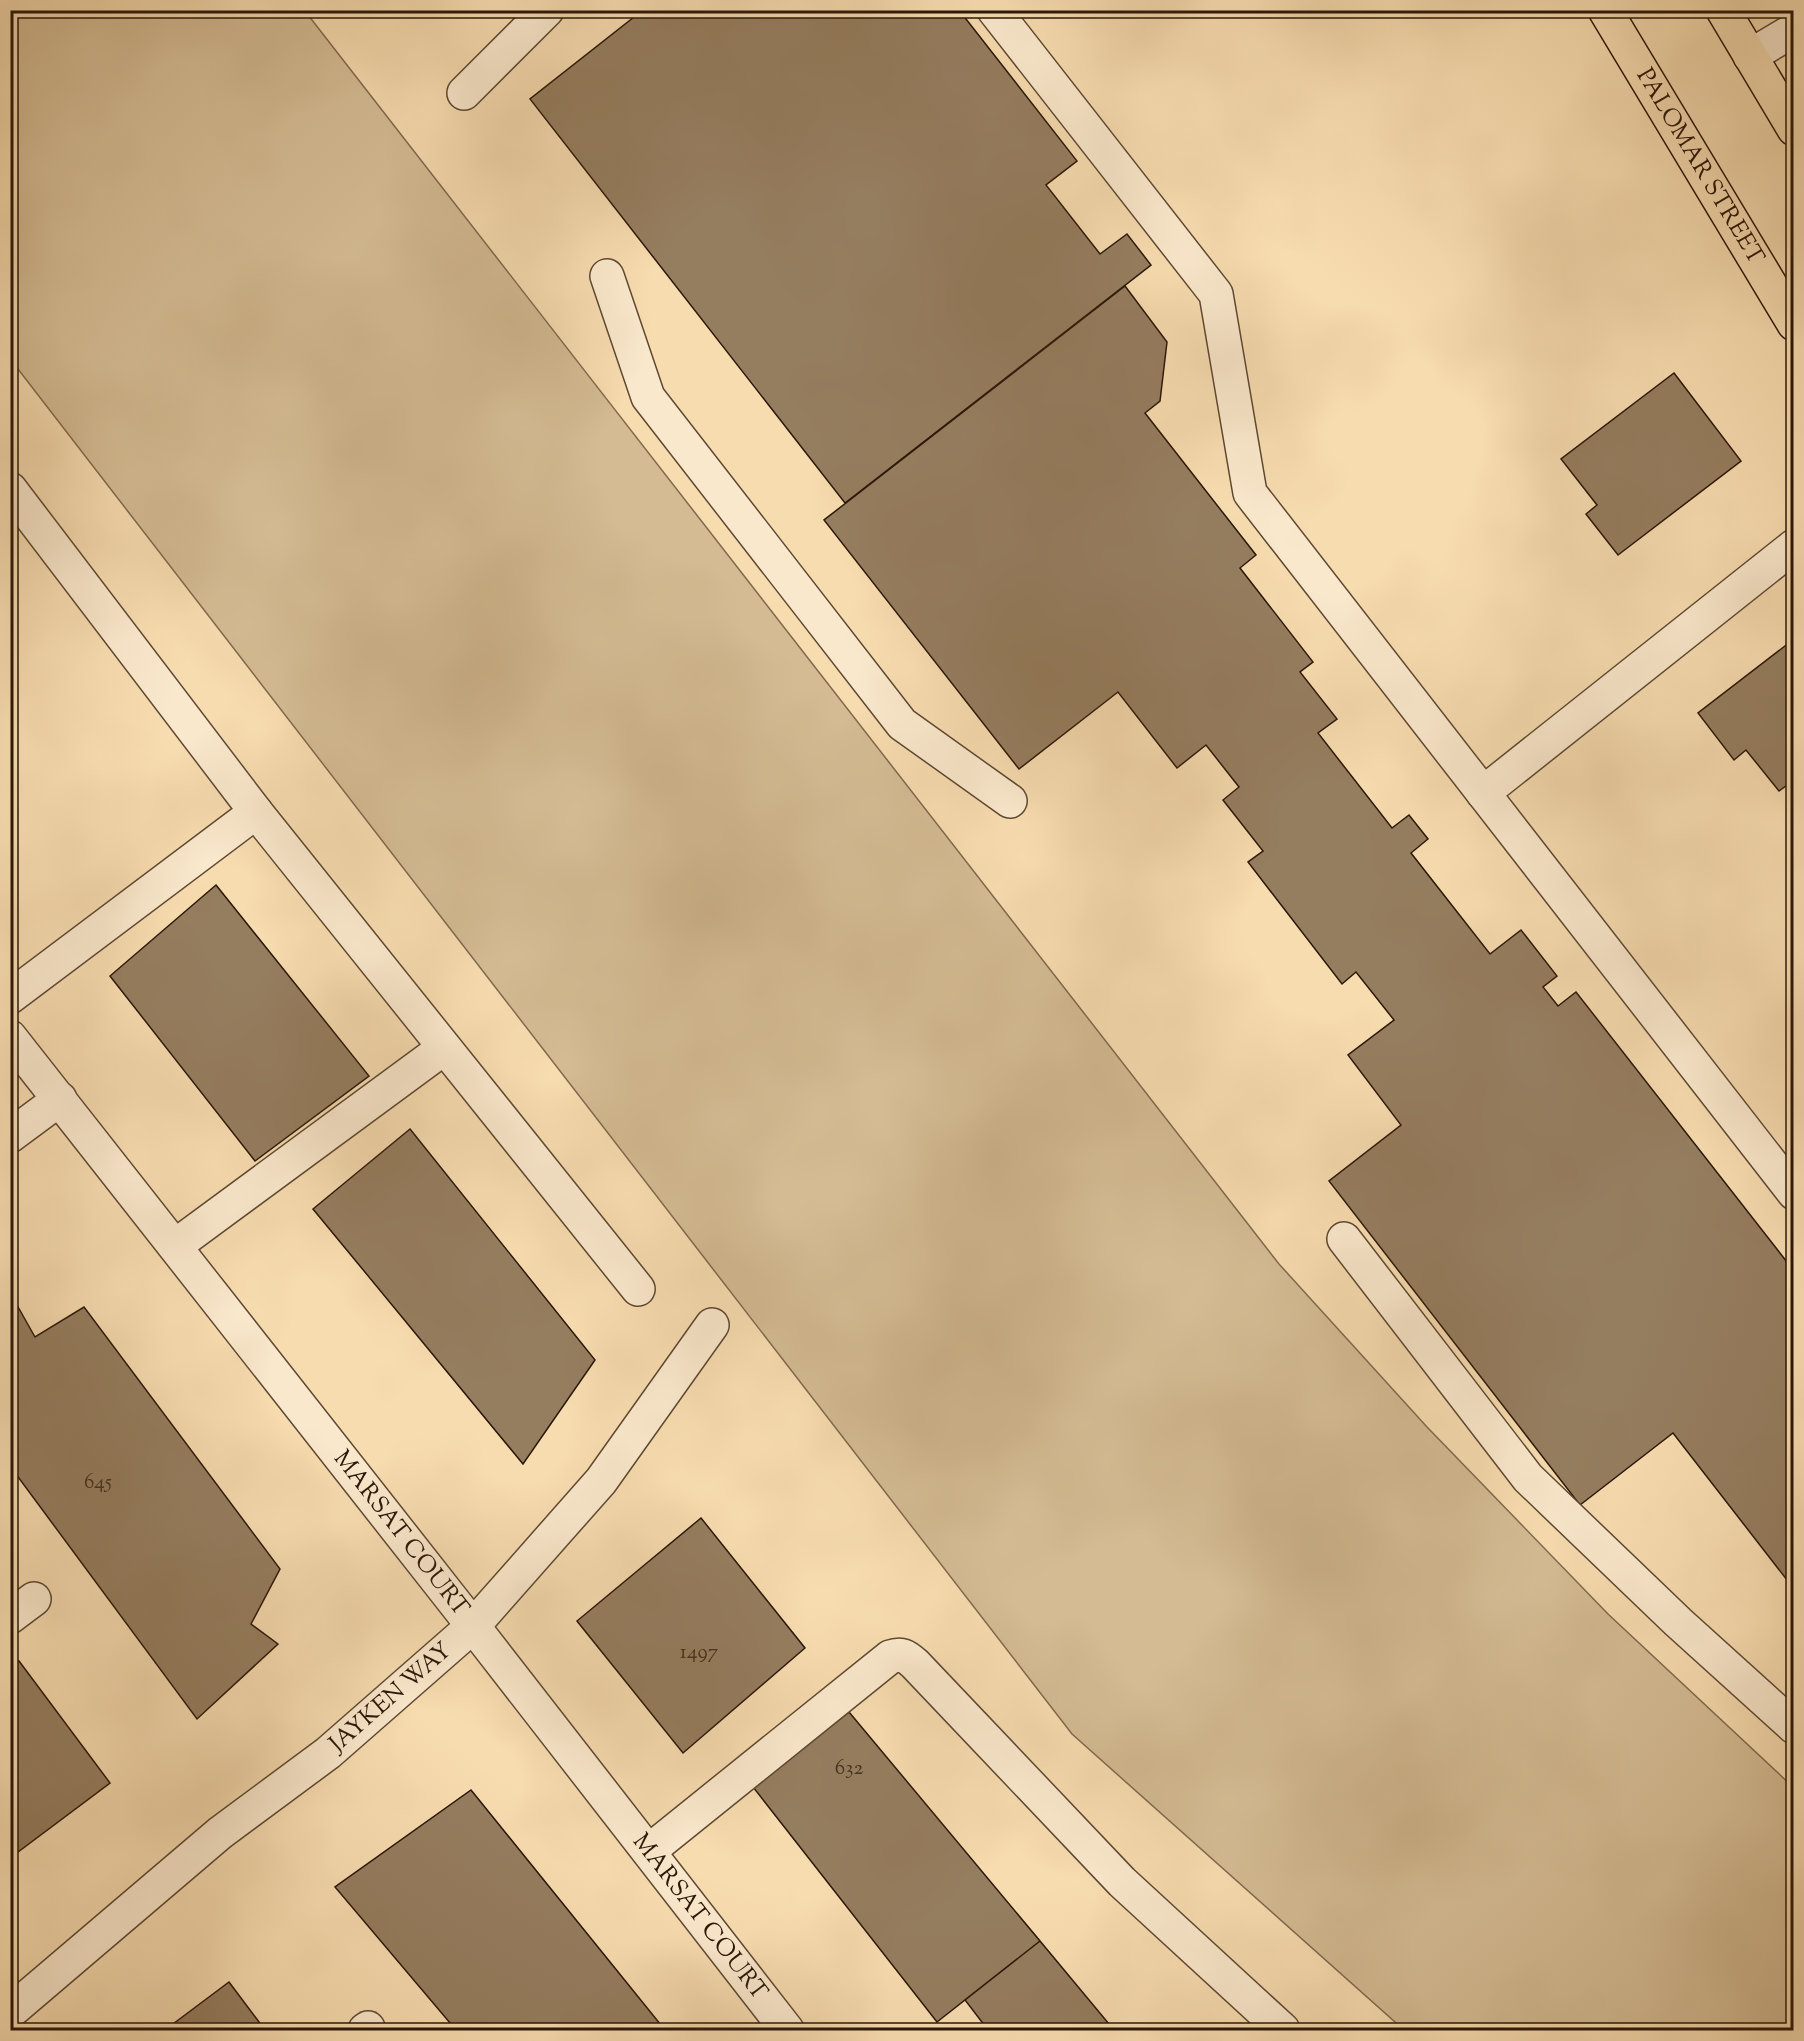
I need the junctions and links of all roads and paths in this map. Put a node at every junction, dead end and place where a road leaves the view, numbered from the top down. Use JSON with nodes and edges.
{"nodes":[{"id":1,"x":548,"y":10,"type":"edge"},
{"id":2,"x":994,"y":10,"type":"edge"},
{"id":3,"x":1605,"y":10,"type":"edge"},
{"id":4,"x":1723,"y":10,"type":"edge"},
{"id":5,"x":1794,"y":30,"type":"edge"},
{"id":6,"x":1750,"y":56,"type":"junction"},
{"id":7,"x":464,"y":93,"type":"dead end"},
{"id":8,"x":1794,"y":129,"type":"edge"},
{"id":9,"x":607,"y":276,"type":"dead end"},
{"id":10,"x":1794,"y":324,"type":"edge"},
{"id":11,"x":10,"y":489,"type":"edge"},
{"id":12,"x":1794,"y":546,"type":"edge"},
{"id":13,"x":1483,"y":793,"type":"junction"},
{"id":14,"x":1010,"y":801,"type":"dead end"},
{"id":15,"x":256,"y":812,"type":"junction"},
{"id":16,"x":10,"y":997,"type":"edge"},
{"id":17,"x":10,"y":1037,"type":"edge"},
{"id":18,"x":444,"y":1048,"type":"junction"},
{"id":19,"x":60,"y":1100,"type":"junction"},
{"id":20,"x":10,"y":1136,"type":"edge"},
{"id":21,"x":1794,"y":1193,"type":"edge"},
{"id":22,"x":1344,"y":1239,"type":"dead end"},
{"id":23,"x":174,"y":1246,"type":"junction"},
{"id":24,"x":638,"y":1289,"type":"dead end"},
{"id":25,"x":712,"y":1325,"type":"dead end"},
{"id":26,"x":473,"y":1626,"type":"junction"},
{"id":27,"x":1794,"y":1727,"type":"edge"},
{"id":28,"x":649,"y":1851,"type":"junction"},
{"id":29,"x":10,"y":2012,"type":"edge"},
{"id":30,"x":780,"y":2028,"type":"edge"},
{"id":31,"x":1282,"y":2031,"type":"edge"}],
"edges":[{"from":1,"to":7,"type":"street"},
{"from":2,"to":13,"type":"street"},
{"from":3,"to":10,"type":"main road","name":"PALOMAR STREET"},
{"from":4,"to":6,"type":"main road"},
{"from":5,"to":6,"type":"street"},
{"from":6,"to":8,"type":"main road"},
{"from":9,"to":14,"type":"street"},
{"from":11,"to":15,"type":"street"},
{"from":12,"to":13,"type":"street"},
{"from":13,"to":21,"type":"street"},
{"from":15,"to":16,"type":"street"},
{"from":15,"to":18,"type":"street"},
{"from":17,"to":19,"type":"street","name":"MARSAT COURT"},
{"from":18,"to":23,"type":"street"},
{"from":18,"to":24,"type":"street"},
{"from":19,"to":20,"type":"street"},
{"from":19,"to":23,"type":"street","name":"MARSAT COURT"},
{"from":22,"to":27,"type":"street"},
{"from":23,"to":26,"type":"street","name":"MARSAT COURT"},
{"from":25,"to":26,"type":"street","name":"JAYKEN WAY"},
{"from":26,"to":28,"type":"street","name":"MARSAT COURT"},
{"from":26,"to":29,"type":"street","name":"JAYKEN WAY"},
{"from":28,"to":30,"type":"street","name":"MARSAT COURT"},
{"from":28,"to":31,"type":"street"}]}
